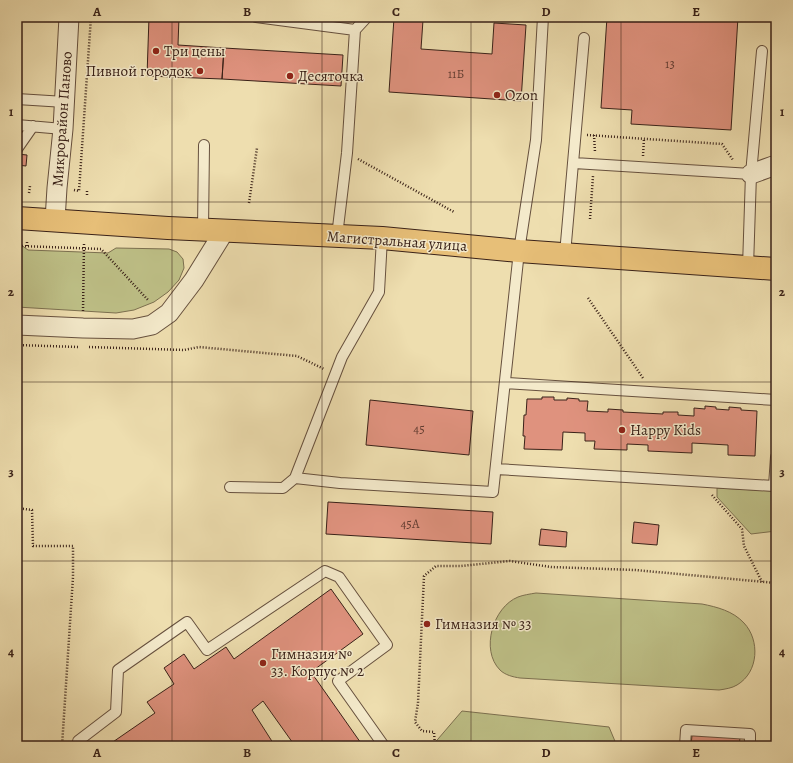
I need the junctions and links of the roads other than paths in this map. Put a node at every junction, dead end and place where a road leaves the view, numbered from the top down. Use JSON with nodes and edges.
{"nodes":[{"id":1,"x":69,"y":17,"type":"edge"},
{"id":2,"x":256,"y":17,"type":"edge"},
{"id":3,"x":366,"y":17,"type":"edge"},
{"id":4,"x":543,"y":17,"type":"edge"},
{"id":5,"x":355,"y":30,"type":"junction"},
{"id":6,"x":584,"y":38,"type":"dead end"},
{"id":7,"x":762,"y":51,"type":"dead end"},
{"id":8,"x":17,"y":99,"type":"edge"},
{"id":9,"x":65,"y":102,"type":"junction"},
{"id":10,"x":17,"y":125,"type":"edge"},
{"id":11,"x":33,"y":126,"type":"junction"},
{"id":12,"x":63,"y":129,"type":"junction"},
{"id":13,"x":204,"y":145,"type":"dead end"},
{"id":14,"x":17,"y":150,"type":"edge"},
{"id":15,"x":574,"y":163,"type":"junction"},
{"id":16,"x":776,"y":166,"type":"edge"},
{"id":17,"x":751,"y":174,"type":"junction"},
{"id":18,"x":17,"y":218,"type":"edge"},
{"id":19,"x":55,"y":220,"type":"junction"},
{"id":20,"x":203,"y":229,"type":"junction"},
{"id":21,"x":226,"y":230,"type":"junction"},
{"id":22,"x":337,"y":236,"type":"junction"},
{"id":23,"x":382,"y":238,"type":"junction"},
{"id":24,"x":519,"y":251,"type":"junction"},
{"id":25,"x":565,"y":254,"type":"junction"},
{"id":26,"x":748,"y":267,"type":"junction"},
{"id":27,"x":776,"y":268,"type":"edge"},
{"id":28,"x":17,"y":325,"type":"edge"},
{"id":29,"x":506,"y":383,"type":"junction"},
{"id":30,"x":776,"y":400,"type":"edge"},
{"id":31,"x":776,"y":457,"type":"edge"},
{"id":32,"x":496,"y":470,"type":"junction"},
{"id":33,"x":295,"y":478,"type":"junction"},
{"id":34,"x":230,"y":487,"type":"dead end"},
{"id":35,"x":78,"y":746,"type":"edge"},
{"id":36,"x":384,"y":746,"type":"edge"},
{"id":37,"x":685,"y":746,"type":"edge"},
{"id":38,"x":750,"y":746,"type":"edge"}],
"edges":[{"from":1,"to":9,"type":"street","name":"Микрорайон Паново"},
{"from":2,"to":5,"type":"lane"},
{"from":3,"to":5,"type":"lane"},
{"from":4,"to":24,"type":"lane"},
{"from":5,"to":22,"type":"lane"},
{"from":6,"to":15,"type":"lane"},
{"from":7,"to":17,"type":"lane"},
{"from":8,"to":9,"type":"lane"},
{"from":9,"to":12,"type":"street","name":"Микрорайон Паново"},
{"from":10,"to":11,"type":"lane"},
{"from":11,"to":12,"type":"lane"},
{"from":11,"to":14,"type":"lane"},
{"from":12,"to":19,"type":"street","name":"Микрорайон Паново"},
{"from":13,"to":20,"type":"lane"},
{"from":15,"to":17,"type":"lane"},
{"from":15,"to":25,"type":"lane"},
{"from":16,"to":17,"type":"street"},
{"from":17,"to":26,"type":"lane"},
{"from":18,"to":19,"type":"highway","name":"Магистральная улица"},
{"from":19,"to":20,"type":"highway","name":"Магистральная улица"},
{"from":20,"to":21,"type":"highway","name":"Магистральная улица"},
{"from":21,"to":22,"type":"highway","name":"Магистральная улица"},
{"from":21,"to":28,"type":"street"},
{"from":22,"to":23,"type":"highway","name":"Магистральная улица"},
{"from":23,"to":24,"type":"highway","name":"Магистральная улица"},
{"from":23,"to":33,"type":"lane"},
{"from":24,"to":25,"type":"highway","name":"Магистральная улица"},
{"from":24,"to":29,"type":"lane"},
{"from":25,"to":26,"type":"highway","name":"Магистральная улица"},
{"from":26,"to":27,"type":"highway","name":"Магистральная улица"},
{"from":29,"to":30,"type":"lane"},
{"from":29,"to":32,"type":"lane"},
{"from":31,"to":32,"type":"lane"},
{"from":32,"to":33,"type":"lane"},
{"from":33,"to":34,"type":"lane"},
{"from":35,"to":36,"type":"lane"},
{"from":37,"to":38,"type":"lane"}]}
